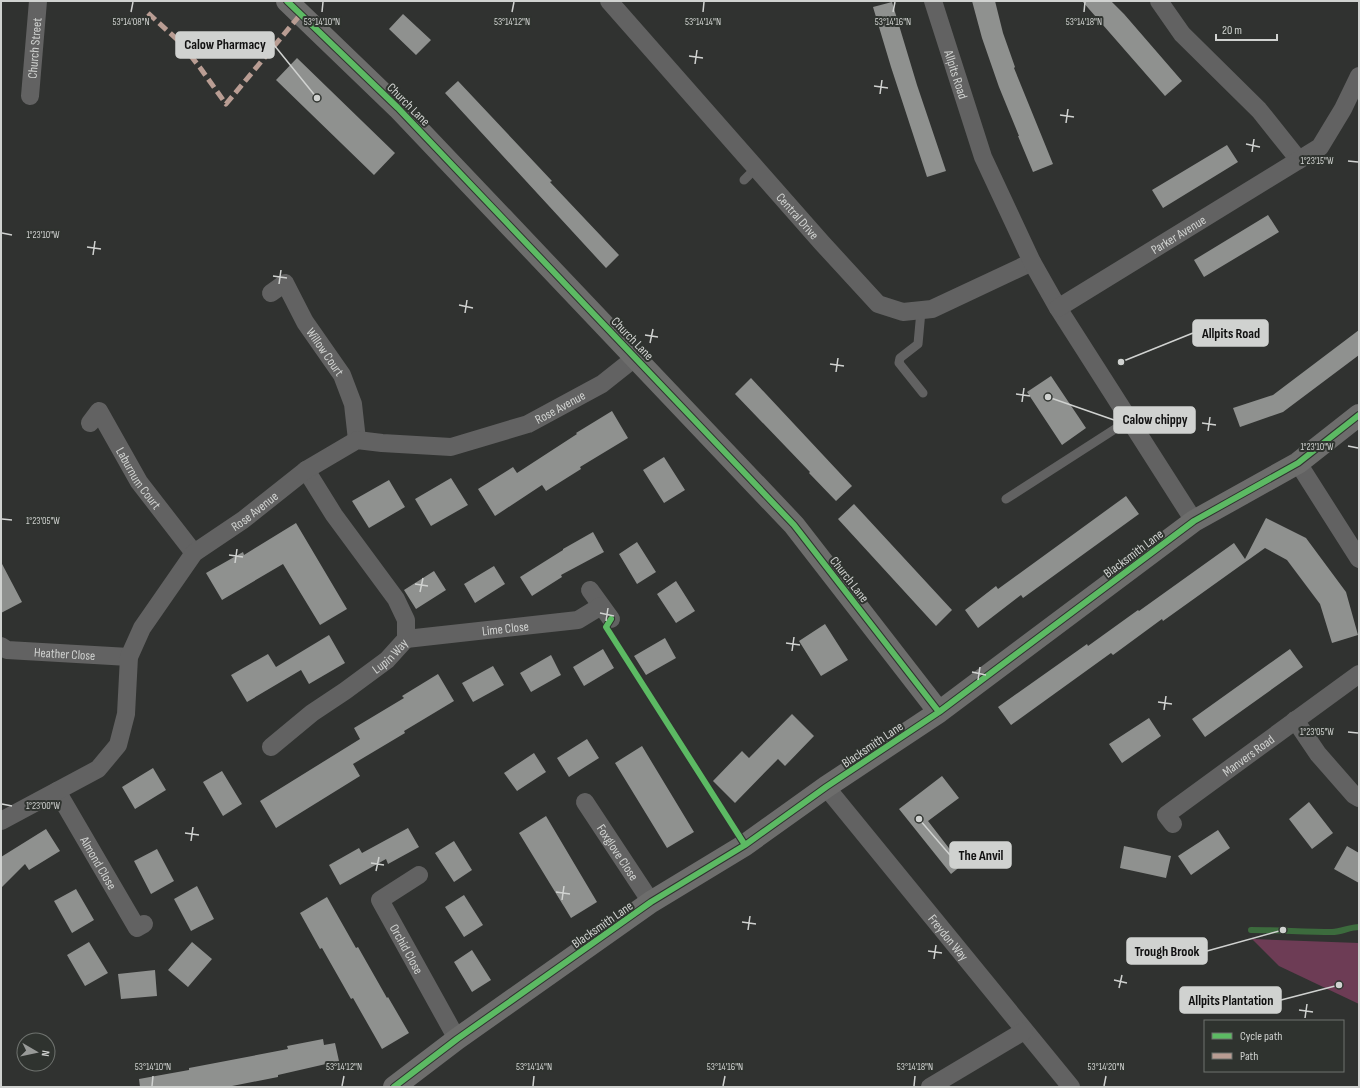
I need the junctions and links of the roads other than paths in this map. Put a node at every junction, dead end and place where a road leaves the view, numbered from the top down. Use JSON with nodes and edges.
{"nodes":[{"id":1,"x":38,"y":1,"type":"edge"},
{"id":2,"x":287,"y":1,"type":"edge"},
{"id":3,"x":609,"y":1,"type":"edge"},
{"id":4,"x":933,"y":1,"type":"edge"},
{"id":5,"x":1159,"y":1,"type":"edge"},
{"id":6,"x":1359,"y":76,"type":"edge"},
{"id":7,"x":30,"y":96,"type":"dead end"},
{"id":8,"x":1299,"y":160,"type":"junction"},
{"id":9,"x":1032,"y":262,"type":"junction"},
{"id":10,"x":283,"y":284,"type":"dead end"},
{"id":11,"x":1058,"y":308,"type":"junction"},
{"id":12,"x":921,"y":311,"type":"junction"},
{"id":13,"x":636,"y":357,"type":"junction"},
{"id":14,"x":924,"y":393,"type":"dead end"},
{"id":15,"x":99,"y":411,"type":"dead end"},
{"id":16,"x":1359,"y":415,"type":"edge"},
{"id":17,"x":1129,"y":420,"type":"junction"},
{"id":18,"x":357,"y":440,"type":"junction"},
{"id":19,"x":1298,"y":464,"type":"junction"},
{"id":20,"x":306,"y":470,"type":"junction"},
{"id":21,"x":1006,"y":499,"type":"dead end"},
{"id":22,"x":1194,"y":521,"type":"junction"},
{"id":23,"x":194,"y":553,"type":"junction"},
{"id":24,"x":1359,"y":559,"type":"edge"},
{"id":25,"x":590,"y":590,"type":"dead end"},
{"id":26,"x":406,"y":640,"type":"junction"},
{"id":27,"x":1,"y":646,"type":"edge"},
{"id":28,"x":130,"y":657,"type":"junction"},
{"id":29,"x":1359,"y":674,"type":"edge"},
{"id":30,"x":940,"y":712,"type":"junction"},
{"id":31,"x":1295,"y":720,"type":"junction"},
{"id":32,"x":271,"y":747,"type":"dead end"},
{"id":33,"x":826,"y":787,"type":"junction"},
{"id":34,"x":57,"y":790,"type":"junction"},
{"id":35,"x":1359,"y":798,"type":"edge"},
{"id":36,"x":585,"y":802,"type":"dead end"},
{"id":37,"x":1166,"y":815,"type":"dead end"},
{"id":38,"x":1,"y":821,"type":"edge"},
{"id":39,"x":419,"y":875,"type":"dead end"},
{"id":40,"x":651,"y":902,"type":"junction"},
{"id":41,"x":137,"y":928,"type":"dead end"},
{"id":42,"x":1024,"y":1031,"type":"junction"},
{"id":43,"x":457,"y":1040,"type":"junction"},
{"id":44,"x":394,"y":1087,"type":"edge"},
{"id":45,"x":930,"y":1087,"type":"edge"},
{"id":46,"x":1070,"y":1087,"type":"edge"}],
"edges":[{"from":1,"to":7,"type":"street","name":"Church Street"},
{"from":2,"to":13,"type":"street","name":"Church Lane"},
{"from":3,"to":12,"type":"street","name":"Central Drive"},
{"from":4,"to":9,"type":"street","name":"Allpits Road"},
{"from":5,"to":8,"type":"street"},
{"from":6,"to":8,"type":"street","name":"Parker Avenue"},
{"from":8,"to":11,"type":"street","name":"Parker Avenue"},
{"from":9,"to":11,"type":"street","name":"Allpits Road"},
{"from":9,"to":12,"type":"street","name":"Central Drive"},
{"from":10,"to":18,"type":"street","name":"Willow Court"},
{"from":11,"to":17,"type":"street","name":"Allpits Road"},
{"from":12,"to":14,"type":"lane"},
{"from":13,"to":18,"type":"street","name":"Rose Avenue"},
{"from":13,"to":30,"type":"street","name":"Church Lane"},
{"from":15,"to":23,"type":"street","name":"Laburnum Court"},
{"from":16,"to":19,"type":"street","name":"Blacksmith Lane"},
{"from":17,"to":21,"type":"lane"},
{"from":17,"to":22,"type":"street","name":"Allpits Road"},
{"from":18,"to":20,"type":"street","name":"Rose Avenue"},
{"from":19,"to":22,"type":"street","name":"Blacksmith Lane"},
{"from":19,"to":24,"type":"street"},
{"from":20,"to":23,"type":"street","name":"Rose Avenue"},
{"from":20,"to":26,"type":"street","name":"Lupin Way"},
{"from":22,"to":30,"type":"street","name":"Blacksmith Lane"},
{"from":23,"to":28,"type":"street","name":"Rose Avenue"},
{"from":25,"to":26,"type":"street","name":"Lime Close"},
{"from":26,"to":32,"type":"street","name":"Lupin Way"},
{"from":27,"to":28,"type":"street","name":"Heather Close"},
{"from":28,"to":34,"type":"street","name":"Rose Avenue"},
{"from":29,"to":31,"type":"street","name":"Manvers Road"},
{"from":30,"to":33,"type":"street","name":"Blacksmith Lane"},
{"from":31,"to":35,"type":"street"},
{"from":31,"to":37,"type":"street","name":"Manvers Road"},
{"from":33,"to":40,"type":"street","name":"Blacksmith Lane"},
{"from":33,"to":42,"type":"street","name":"Freydon Way"},
{"from":34,"to":38,"type":"street","name":"Rose Avenue"},
{"from":34,"to":41,"type":"street","name":"Almond Close"},
{"from":36,"to":40,"type":"street","name":"Foxglove Close"},
{"from":39,"to":43,"type":"street","name":"Orchid Close"},
{"from":40,"to":43,"type":"street","name":"Blacksmith Lane"},
{"from":42,"to":45,"type":"street"},
{"from":42,"to":46,"type":"street","name":"Freydon Way"},
{"from":43,"to":44,"type":"street","name":"Blacksmith Lane"}]}
